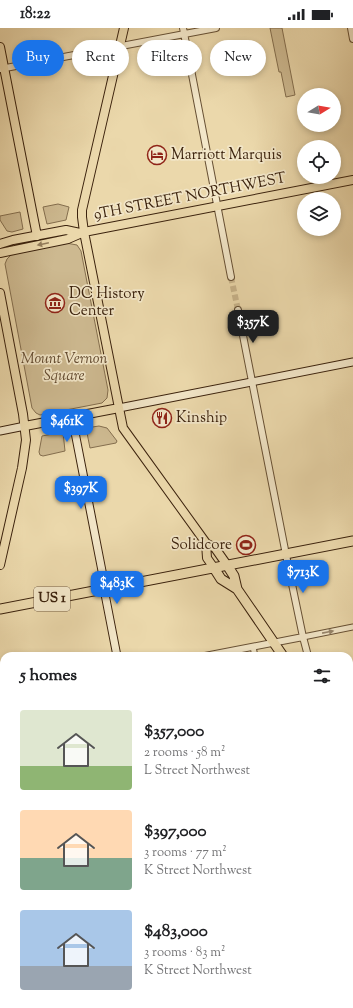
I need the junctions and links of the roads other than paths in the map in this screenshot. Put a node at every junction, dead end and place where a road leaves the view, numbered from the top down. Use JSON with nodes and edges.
{"nodes":[{"id":1,"x":124,"y":28,"type":"edge"},
{"id":2,"x":216,"y":28,"type":"edge"},
{"id":3,"x":351,"y":28,"type":"edge"},
{"id":4,"x":184,"y":31,"type":"edge"},
{"id":5,"x":353,"y":39,"type":"edge"},
{"id":6,"x":121,"y":40,"type":"edge"},
{"id":7,"x":129,"y":44,"type":"edge"},
{"id":8,"x":0,"y":47,"type":"edge"},
{"id":9,"x":72,"y":55,"type":"edge"},
{"id":10,"x":2,"y":69,"type":"edge"},
{"id":11,"x":113,"y":76,"type":"edge"},
{"id":12,"x":353,"y":180,"type":"edge"},
{"id":13,"x":218,"y":206,"type":"junction"},
{"id":14,"x":82,"y":232,"type":"junction"},
{"id":15,"x":37,"y":236,"type":"junction"},
{"id":16,"x":0,"y":244,"type":"edge"},
{"id":17,"x":0,"y":253,"type":"edge"},
{"id":18,"x":231,"y":278,"type":"tunnel mouth"},
{"id":19,"x":0,"y":293,"type":"edge"},
{"id":20,"x":238,"y":310,"type":"tunnel mouth"},
{"id":21,"x":353,"y":362,"type":"edge"},
{"id":22,"x":251,"y":382,"type":"junction"},
{"id":23,"x":119,"y":408,"type":"junction"},
{"id":24,"x":72,"y":417,"type":"junction"},
{"id":25,"x":25,"y":426,"type":"junction"},
{"id":26,"x":0,"y":431,"type":"edge"},
{"id":27,"x":353,"y":541,"type":"edge"},
{"id":28,"x":206,"y":543,"type":"junction"},
{"id":29,"x":286,"y":554,"type":"junction"},
{"id":30,"x":0,"y":565,"type":"edge"},
{"id":31,"x":227,"y":565,"type":"junction"},
{"id":32,"x":214,"y":568,"type":"junction"},
{"id":33,"x":104,"y":589,"type":"junction"},
{"id":34,"x":237,"y":589,"type":"junction"},
{"id":35,"x":0,"y":609,"type":"edge"},
{"id":36,"x":353,"y":627,"type":"edge"},
{"id":37,"x":303,"y":637,"type":"junction"},
{"id":38,"x":274,"y":642,"type":"junction"},
{"id":39,"x":253,"y":647,"type":"junction"},
{"id":40,"x":116,"y":652,"type":"edge"},
{"id":41,"x":226,"y":652,"type":"edge"},
{"id":42,"x":254,"y":652,"type":"edge"},
{"id":43,"x":280,"y":652,"type":"edge"},
{"id":44,"x":307,"y":652,"type":"edge"}],
"edges":[{"from":1,"to":6,"type":"main road"},
{"from":2,"to":4,"type":"street"},
{"from":3,"to":5,"type":"street"},
{"from":4,"to":7,"type":"street"},
{"from":4,"to":13,"type":"street"},
{"from":8,"to":10,"type":"main road"},
{"from":9,"to":10,"type":"street"},
{"from":10,"to":15,"type":"main road"},
{"from":11,"to":14,"type":"main road"},
{"from":12,"to":13,"type":"main road","name":"9TH STREET NORTHWEST"},
{"from":13,"to":14,"type":"main road","name":"9TH STREET NORTHWEST"},
{"from":13,"to":18,"type":"street"},
{"from":14,"to":15,"type":"main road","name":"9TH STREET NORTHWEST"},
{"from":14,"to":17,"type":"main road","name":"9TH STREET NORTHWEST","one_way":true},
{"from":14,"to":23,"type":"main road"},
{"from":15,"to":16,"type":"main road","name":"9TH STREET NORTHWEST"},
{"from":19,"to":25,"type":"main road"},
{"from":20,"to":22,"type":"street"},
{"from":21,"to":22,"type":"main road"},
{"from":22,"to":23,"type":"main road"},
{"from":22,"to":29,"type":"street"},
{"from":23,"to":24,"type":"main road"},
{"from":23,"to":28,"type":"main road"},
{"from":24,"to":25,"type":"main road"},
{"from":24,"to":33,"type":"main road"},
{"from":25,"to":26,"type":"main road"},
{"from":25,"to":30,"type":"main road"},
{"from":27,"to":29,"type":"highway","number":"US 1"},
{"from":28,"to":31,"type":"main road"},
{"from":28,"to":32,"type":"main road"},
{"from":29,"to":31,"type":"highway","number":"US 1"},
{"from":29,"to":37,"type":"street"},
{"from":31,"to":32,"type":"highway","number":"US 1"},
{"from":31,"to":34,"type":"highway"},
{"from":32,"to":33,"type":"highway","number":"US 1"},
{"from":32,"to":34,"type":"highway"},
{"from":33,"to":35,"type":"highway","number":"US 1"},
{"from":33,"to":40,"type":"main road"},
{"from":34,"to":38,"type":"highway"},
{"from":37,"to":36,"type":"street","one_way":true},
{"from":37,"to":38,"type":"street"},
{"from":37,"to":44,"type":"street"},
{"from":38,"to":39,"type":"street"},
{"from":38,"to":43,"type":"highway"},
{"from":39,"to":41,"type":"street"},
{"from":39,"to":42,"type":"street"}]}
